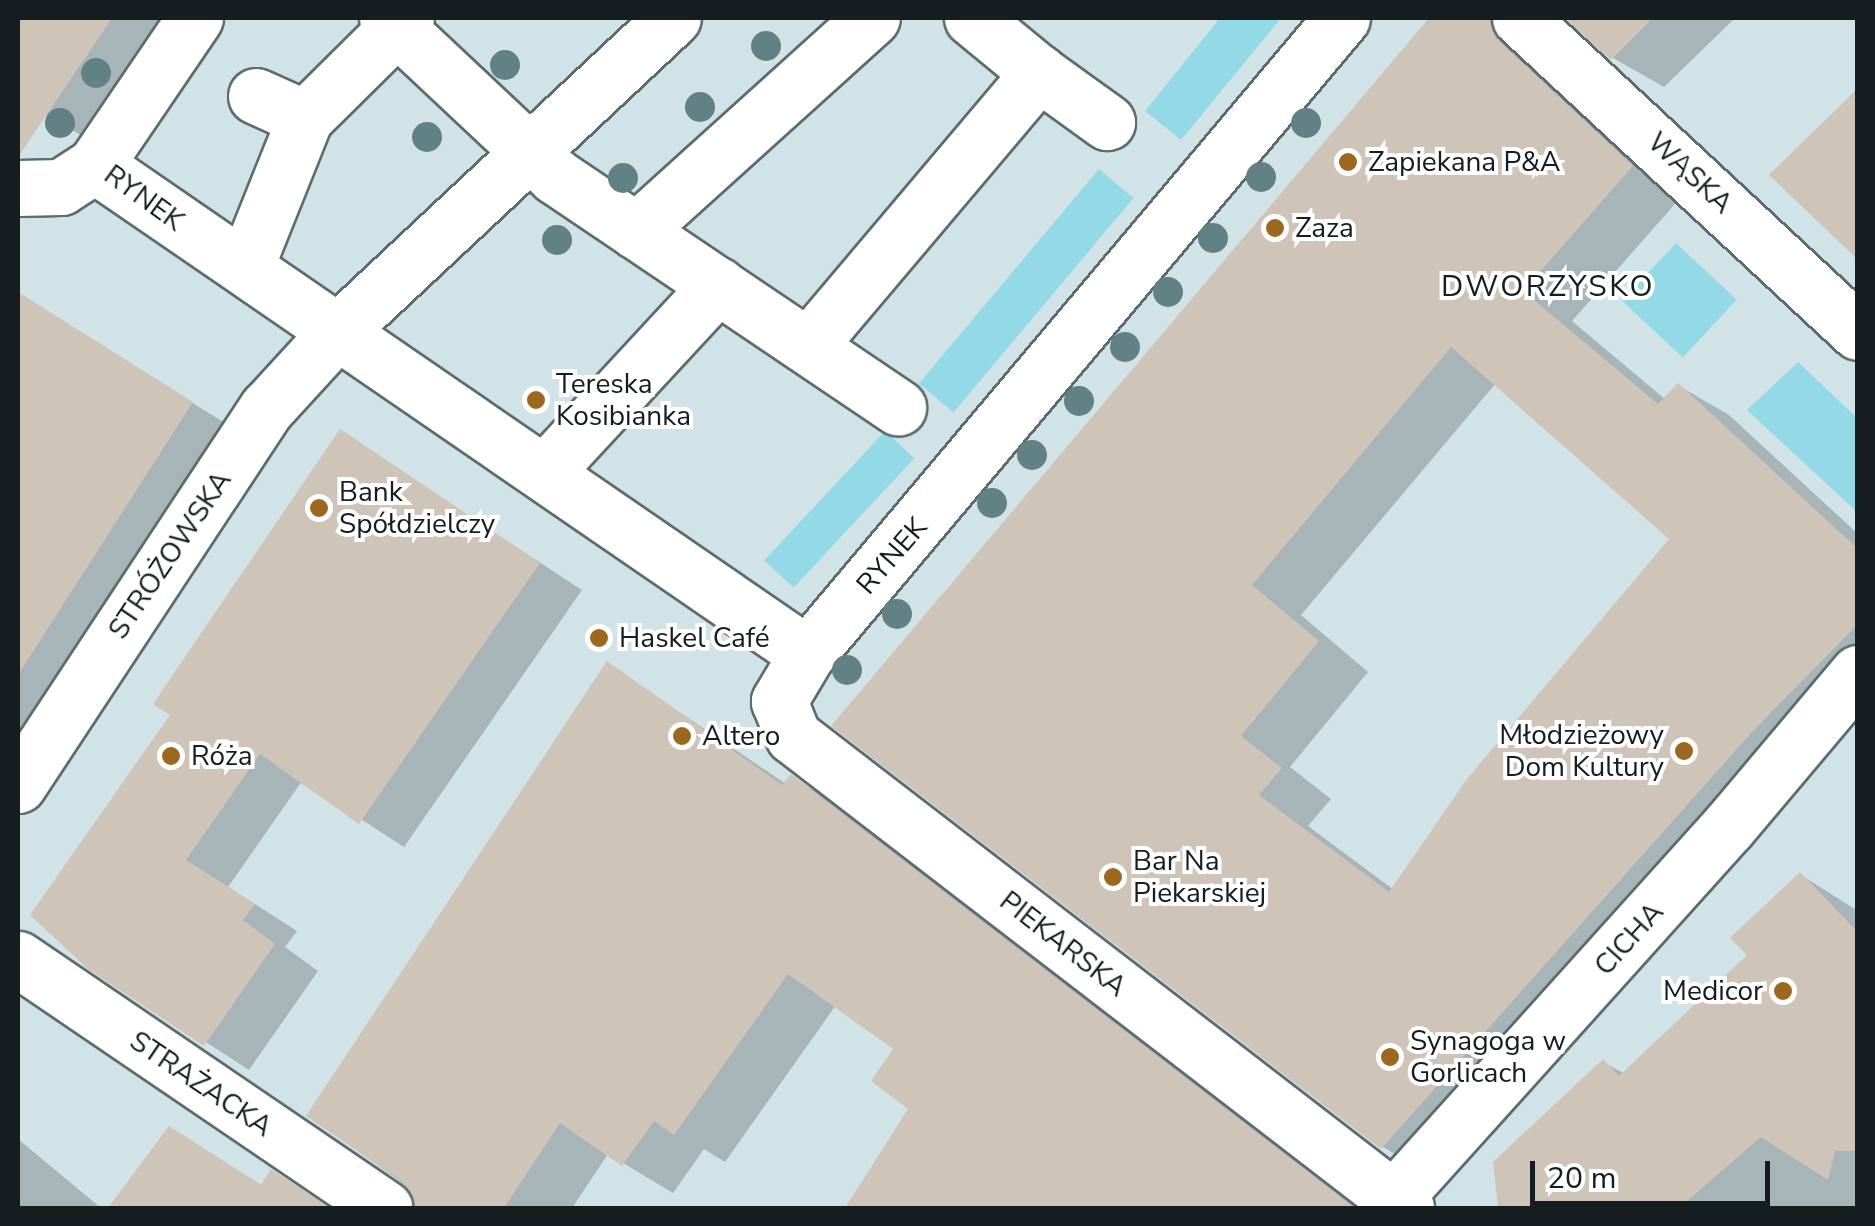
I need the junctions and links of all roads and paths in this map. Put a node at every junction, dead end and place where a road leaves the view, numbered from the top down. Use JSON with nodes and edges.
{"nodes":[{"id":1,"x":195,"y":18,"type":"edge"},
{"id":2,"x":673,"y":18,"type":"edge"},
{"id":3,"x":872,"y":18,"type":"edge"},
{"id":4,"x":972,"y":18,"type":"edge"},
{"id":5,"x":1342,"y":18,"type":"edge"},
{"id":6,"x":1520,"y":18,"type":"edge"},
{"id":7,"x":397,"y":20,"type":"edge"},
{"id":8,"x":1039,"y":73,"type":"junction"},
{"id":9,"x":256,"y":96,"type":"dead end"},
{"id":10,"x":305,"y":118,"type":"junction"},
{"id":11,"x":1107,"y":122,"type":"dead end"},
{"id":12,"x":531,"y":150,"type":"junction"},
{"id":13,"x":96,"y":165,"type":"junction"},
{"id":14,"x":18,"y":188,"type":"edge"},
{"id":15,"x":636,"y":231,"type":"junction"},
{"id":16,"x":251,"y":253,"type":"dead end"},
{"id":17,"x":718,"y":285,"type":"junction"},
{"id":18,"x":1858,"y":332,"type":"edge"},
{"id":19,"x":334,"y":334,"type":"junction"},
{"id":20,"x":808,"y":346,"type":"junction"},
{"id":21,"x":898,"y":407,"type":"dead end"},
{"id":22,"x":558,"y":459,"type":"dead end"},
{"id":23,"x":806,"y":654,"type":"junction"},
{"id":24,"x":1858,"y":674,"type":"edge"},
{"id":25,"x":18,"y":785,"type":"edge"},
{"id":26,"x":18,"y":959,"type":"edge"},
{"id":27,"x":1400,"y":1203,"type":"edge"},
{"id":28,"x":385,"y":1208,"type":"edge"}],
"edges":[{"from":1,"to":13,"type":"street","name":"RYNEK"},
{"from":2,"to":12,"type":"street"},
{"from":3,"to":15,"type":"street"},
{"from":4,"to":8,"type":"street"},
{"from":5,"to":23,"type":"street","name":"RYNEK"},
{"from":6,"to":18,"type":"street","name":"WĄSKA"},
{"from":7,"to":10,"type":"street"},
{"from":7,"to":12,"type":"street"},
{"from":8,"to":11,"type":"street"},
{"from":8,"to":20,"type":"street"},
{"from":9,"to":10,"type":"street"},
{"from":10,"to":16,"type":"street"},
{"from":12,"to":15,"type":"street"},
{"from":12,"to":19,"type":"street"},
{"from":13,"to":14,"type":"street"},
{"from":13,"to":19,"type":"street","name":"RYNEK"},
{"from":15,"to":17,"type":"street"},
{"from":17,"to":20,"type":"street"},
{"from":17,"to":22,"type":"street"},
{"from":19,"to":23,"type":"street","name":"RYNEK"},
{"from":19,"to":25,"type":"street","name":"STRÓŻOWSKA"},
{"from":20,"to":21,"type":"street"},
{"from":23,"to":27,"type":"street","name":"PIEKARSKA"},
{"from":24,"to":27,"type":"street","name":"CICHA"},
{"from":26,"to":28,"type":"street","name":"STRAŻACKA"}]}
